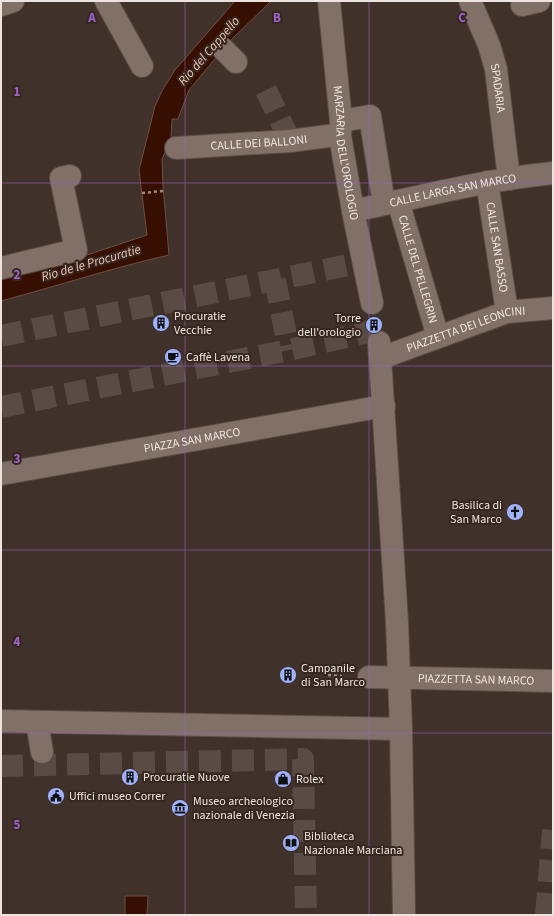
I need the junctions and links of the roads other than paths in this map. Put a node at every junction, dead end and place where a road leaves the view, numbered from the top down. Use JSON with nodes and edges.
{"nodes":[{"id":1,"x":13,"y":1,"type":"edge"},
{"id":2,"x":106,"y":1,"type":"edge"},
{"id":3,"x":329,"y":1,"type":"edge"},
{"id":4,"x":470,"y":1,"type":"edge"},
{"id":5,"x":1,"y":5,"type":"edge"},
{"id":6,"x":142,"y":66,"type":"dead end"},
{"id":7,"x":341,"y":127,"type":"junction"},
{"id":8,"x":176,"y":148,"type":"dead end"},
{"id":9,"x":553,"y":173,"type":"edge"},
{"id":10,"x":70,"y":176,"type":"dead end"},
{"id":11,"x":509,"y":179,"type":"junction"},
{"id":12,"x":487,"y":182,"type":"junction"},
{"id":13,"x":391,"y":203,"type":"junction"},
{"id":14,"x":353,"y":211,"type":"junction"},
{"id":15,"x":1,"y":268,"type":"edge"},
{"id":16,"x":372,"y":304,"type":"dead end"},
{"id":17,"x":553,"y":308,"type":"edge"},
{"id":18,"x":507,"y":312,"type":"junction"},
{"id":19,"x":438,"y":337,"type":"junction"},
{"id":20,"x":384,"y":406,"type":"junction"},
{"id":21,"x":1,"y":474,"type":"edge"},
{"id":22,"x":368,"y":677,"type":"dead end"},
{"id":23,"x":399,"y":677,"type":"junction"},
{"id":24,"x":553,"y":681,"type":"edge"},
{"id":25,"x":1,"y":721,"type":"edge"},
{"id":26,"x":37,"y":722,"type":"junction"},
{"id":27,"x":401,"y":729,"type":"junction"},
{"id":28,"x":42,"y":752,"type":"dead end"},
{"id":29,"x":404,"y":915,"type":"edge"}],
"edges":[{"from":1,"to":5,"type":"street"},
{"from":2,"to":6,"type":"street"},
{"from":3,"to":7,"type":"street","name":"MARZARIA DELL'OROLOGIO"},
{"from":4,"to":11,"type":"street","name":"SPADARIA"},
{"from":7,"to":8,"type":"street","name":"CALLE DEI BALLONI"},
{"from":7,"to":13,"type":"street","name":"CALLE DEI BALLONI"},
{"from":7,"to":14,"type":"street","name":"MARZARIA DELL'OROLOGIO"},
{"from":9,"to":11,"type":"street","name":"CALLE LARGA SAN MARCO"},
{"from":10,"to":15,"type":"street"},
{"from":11,"to":12,"type":"street","name":"CALLE LARGA SAN MARCO"},
{"from":12,"to":13,"type":"street","name":"CALLE LARGA SAN MARCO"},
{"from":12,"to":18,"type":"street","name":"CALLE SAN BASSO"},
{"from":13,"to":14,"type":"street","name":"CALLE LARGA SAN MARCO"},
{"from":13,"to":19,"type":"street","name":"CALLE DEL PELLEGRIN"},
{"from":14,"to":16,"type":"street","name":"MARZARIA DELL'OROLOGIO"},
{"from":17,"to":18,"type":"street","name":"PIAZZETTA DEI LEONCINI"},
{"from":18,"to":19,"type":"street","name":"PIAZZETTA DEI LEONCINI"},
{"from":19,"to":20,"type":"street","name":"PIAZZETTA DEI LEONCINI"},
{"from":20,"to":21,"type":"street","name":"PIAZZA SAN MARCO"},
{"from":20,"to":23,"type":"street"},
{"from":22,"to":23,"type":"street","name":"PIAZZETTA SAN MARCO"},
{"from":23,"to":24,"type":"street","name":"PIAZZETTA SAN MARCO"},
{"from":23,"to":27,"type":"street"},
{"from":25,"to":26,"type":"street"},
{"from":26,"to":27,"type":"street"},
{"from":26,"to":28,"type":"street"},
{"from":27,"to":29,"type":"street"}]}
